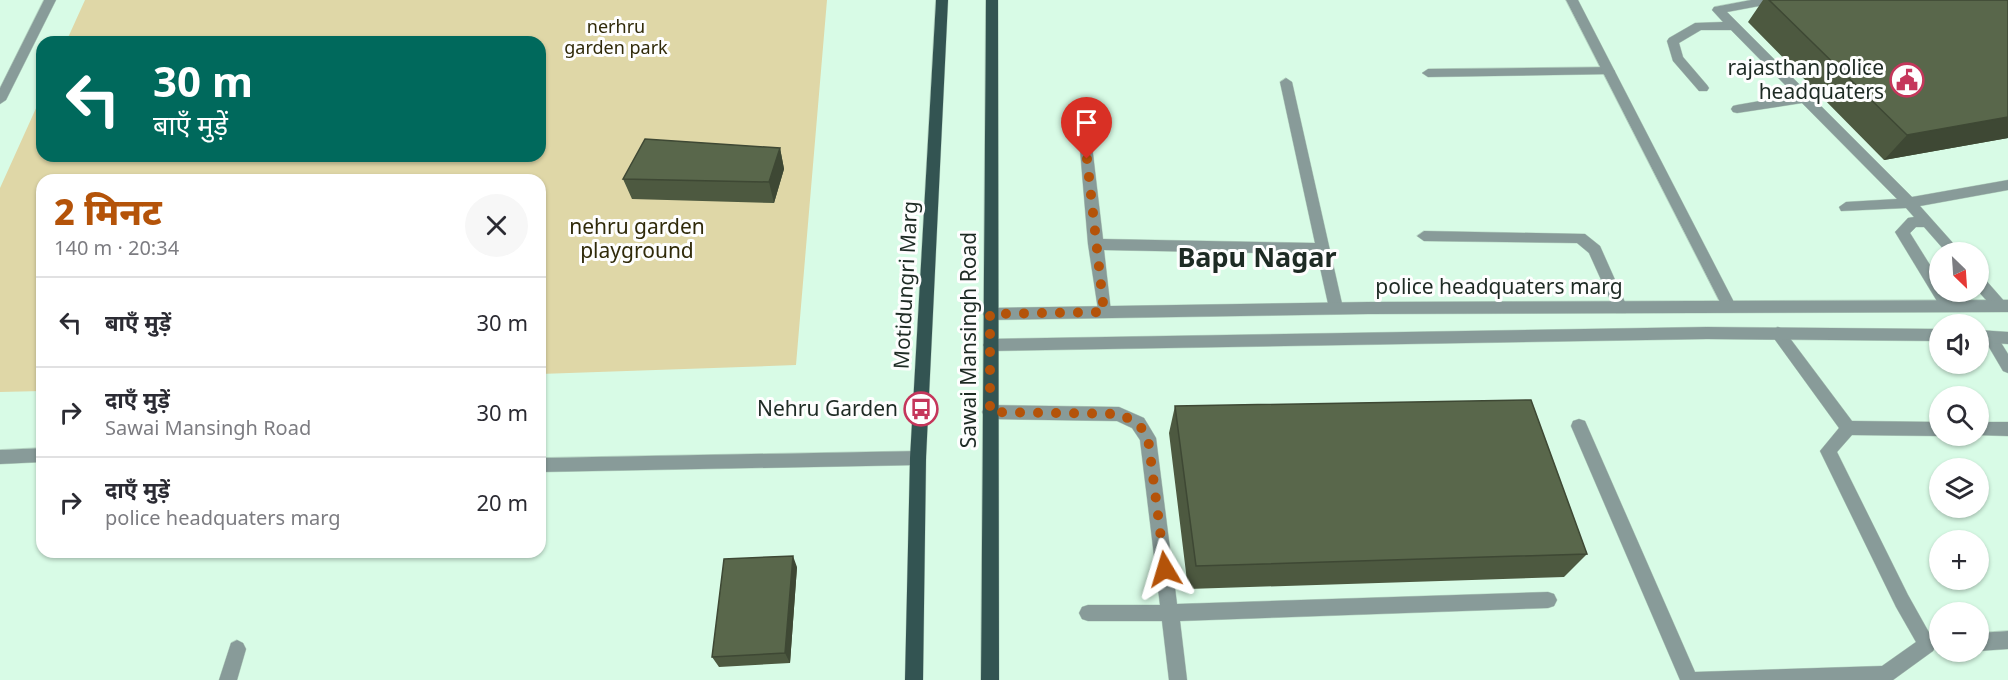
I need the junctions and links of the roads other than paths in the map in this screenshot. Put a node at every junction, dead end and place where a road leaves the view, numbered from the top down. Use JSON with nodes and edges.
{"nodes":[{"id":1,"x":50,"y":0,"type":"edge"},
{"id":2,"x":942,"y":0,"type":"edge"},
{"id":3,"x":992,"y":0,"type":"edge"},
{"id":4,"x":1572,"y":0,"type":"edge"},
{"id":5,"x":1770,"y":0,"type":"edge"},
{"id":6,"x":1735,"y":26,"type":"junction"},
{"id":7,"x":1609,"y":71,"type":"junction"},
{"id":8,"x":1428,"y":74,"type":"dead end"},
{"id":9,"x":1286,"y":82,"type":"dead end"},
{"id":10,"x":1703,"y":88,"type":"dead end"},
{"id":11,"x":1806,"y":98,"type":"junction"},
{"id":12,"x":0,"y":100,"type":"edge"},
{"id":13,"x":1737,"y":109,"type":"dead end"},
{"id":14,"x":1085,"y":137,"type":"dead end"},
{"id":15,"x":2008,"y":185,"type":"edge"},
{"id":16,"x":1909,"y":203,"type":"junction"},
{"id":17,"x":1846,"y":207,"type":"dead end"},
{"id":18,"x":1928,"y":222,"type":"junction"},
{"id":19,"x":1424,"y":236,"type":"dead end"},
{"id":20,"x":1945,"y":242,"type":"edge"},
{"id":21,"x":1095,"y":244,"type":"junction"},
{"id":22,"x":1323,"y":249,"type":"junction"},
{"id":23,"x":1989,"y":293,"type":"edge"},
{"id":24,"x":1948,"y":307,"type":"junction"},
{"id":25,"x":1336,"y":308,"type":"junction"},
{"id":26,"x":1730,"y":308,"type":"junction"},
{"id":27,"x":1621,"y":309,"type":"junction"},
{"id":28,"x":2005,"y":310,"type":"edge"},
{"id":29,"x":1104,"y":312,"type":"junction"},
{"id":30,"x":990,"y":314,"type":"junction"},
{"id":31,"x":1778,"y":333,"type":"junction"},
{"id":32,"x":1929,"y":335,"type":"edge"},
{"id":33,"x":1989,"y":337,"type":"edge"},
{"id":34,"x":2008,"y":338,"type":"edge"},
{"id":35,"x":1989,"y":343,"type":"edge"},
{"id":36,"x":991,"y":345,"type":"junction"},
{"id":37,"x":2008,"y":367,"type":"edge"},
{"id":38,"x":990,"y":412,"type":"junction"},
{"id":39,"x":1579,"y":426,"type":"dead end"},
{"id":40,"x":1848,"y":428,"type":"junction"},
{"id":41,"x":1929,"y":429,"type":"edge"},
{"id":42,"x":1989,"y":429,"type":"edge"},
{"id":43,"x":2008,"y":429,"type":"edge"},
{"id":44,"x":36,"y":455,"type":"edge"},
{"id":45,"x":0,"y":457,"type":"edge"},
{"id":46,"x":918,"y":458,"type":"junction"},
{"id":47,"x":546,"y":465,"type":"edge"},
{"id":48,"x":1548,"y":600,"type":"dead end"},
{"id":49,"x":1088,"y":613,"type":"dead end"},
{"id":50,"x":1170,"y":613,"type":"junction"},
{"id":51,"x":1929,"y":638,"type":"edge"},
{"id":52,"x":2008,"y":640,"type":"edge"},
{"id":53,"x":1989,"y":641,"type":"edge"},
{"id":54,"x":1929,"y":647,"type":"edge"},
{"id":55,"x":237,"y":649,"type":"dead end"},
{"id":56,"x":228,"y":680,"type":"edge"},
{"id":57,"x":914,"y":680,"type":"edge"},
{"id":58,"x":990,"y":680,"type":"edge"},
{"id":59,"x":1178,"y":680,"type":"edge"},
{"id":60,"x":1689,"y":680,"type":"edge"},
{"id":61,"x":1699,"y":680,"type":"edge"}],
"edges":[{"from":1,"to":12,"type":"street"},
{"from":2,"to":46,"type":"main road","name":"Motidungri Marg"},
{"from":3,"to":30,"type":"main road","name":"Sawai Mansingh Road"},
{"from":4,"to":7,"type":"street"},
{"from":5,"to":6,"type":"street"},
{"from":6,"to":10,"type":"street"},
{"from":6,"to":11,"type":"street"},
{"from":7,"to":8,"type":"street"},
{"from":7,"to":26,"type":"street"},
{"from":9,"to":22,"type":"street"},
{"from":11,"to":13,"type":"street"},
{"from":11,"to":16,"type":"street"},
{"from":14,"to":21,"type":"street"},
{"from":15,"to":16,"type":"street"},
{"from":16,"to":17,"type":"street"},
{"from":16,"to":18,"type":"street"},
{"from":18,"to":20,"type":"street"},
{"from":18,"to":24,"type":"street"},
{"from":19,"to":27,"type":"street"},
{"from":21,"to":22,"type":"street"},
{"from":21,"to":29,"type":"street"},
{"from":22,"to":25,"type":"street"},
{"from":23,"to":28,"type":"street"},
{"from":24,"to":26,"type":"street","name":"police headquaters marg"},
{"from":24,"to":28,"type":"street","name":"police headquaters marg"},
{"from":25,"to":27,"type":"street","name":"police headquaters marg"},
{"from":25,"to":29,"type":"street","name":"police headquaters marg"},
{"from":26,"to":27,"type":"street","name":"police headquaters marg"},
{"from":29,"to":30,"type":"street","name":"police headquaters marg"},
{"from":30,"to":36,"type":"main road","name":"Sawai Mansingh Road"},
{"from":31,"to":32,"type":"street"},
{"from":31,"to":36,"type":"street"},
{"from":31,"to":40,"type":"street"},
{"from":33,"to":34,"type":"street"},
{"from":35,"to":37,"type":"street"},
{"from":36,"to":38,"type":"main road","name":"Sawai Mansingh Road"},
{"from":38,"to":50,"type":"street"},
{"from":38,"to":58,"type":"main road","name":"Sawai Mansingh Road"},
{"from":39,"to":60,"type":"street"},
{"from":40,"to":41,"type":"street"},
{"from":40,"to":51,"type":"street"},
{"from":42,"to":43,"type":"street"},
{"from":44,"to":45,"type":"street"},
{"from":46,"to":47,"type":"street"},
{"from":46,"to":57,"type":"main road","name":"Motidungri Marg"},
{"from":48,"to":50,"type":"street"},
{"from":49,"to":50,"type":"street"},
{"from":50,"to":59,"type":"street"},
{"from":52,"to":53,"type":"street"},
{"from":54,"to":61,"type":"street"},
{"from":55,"to":56,"type":"street"}]}
